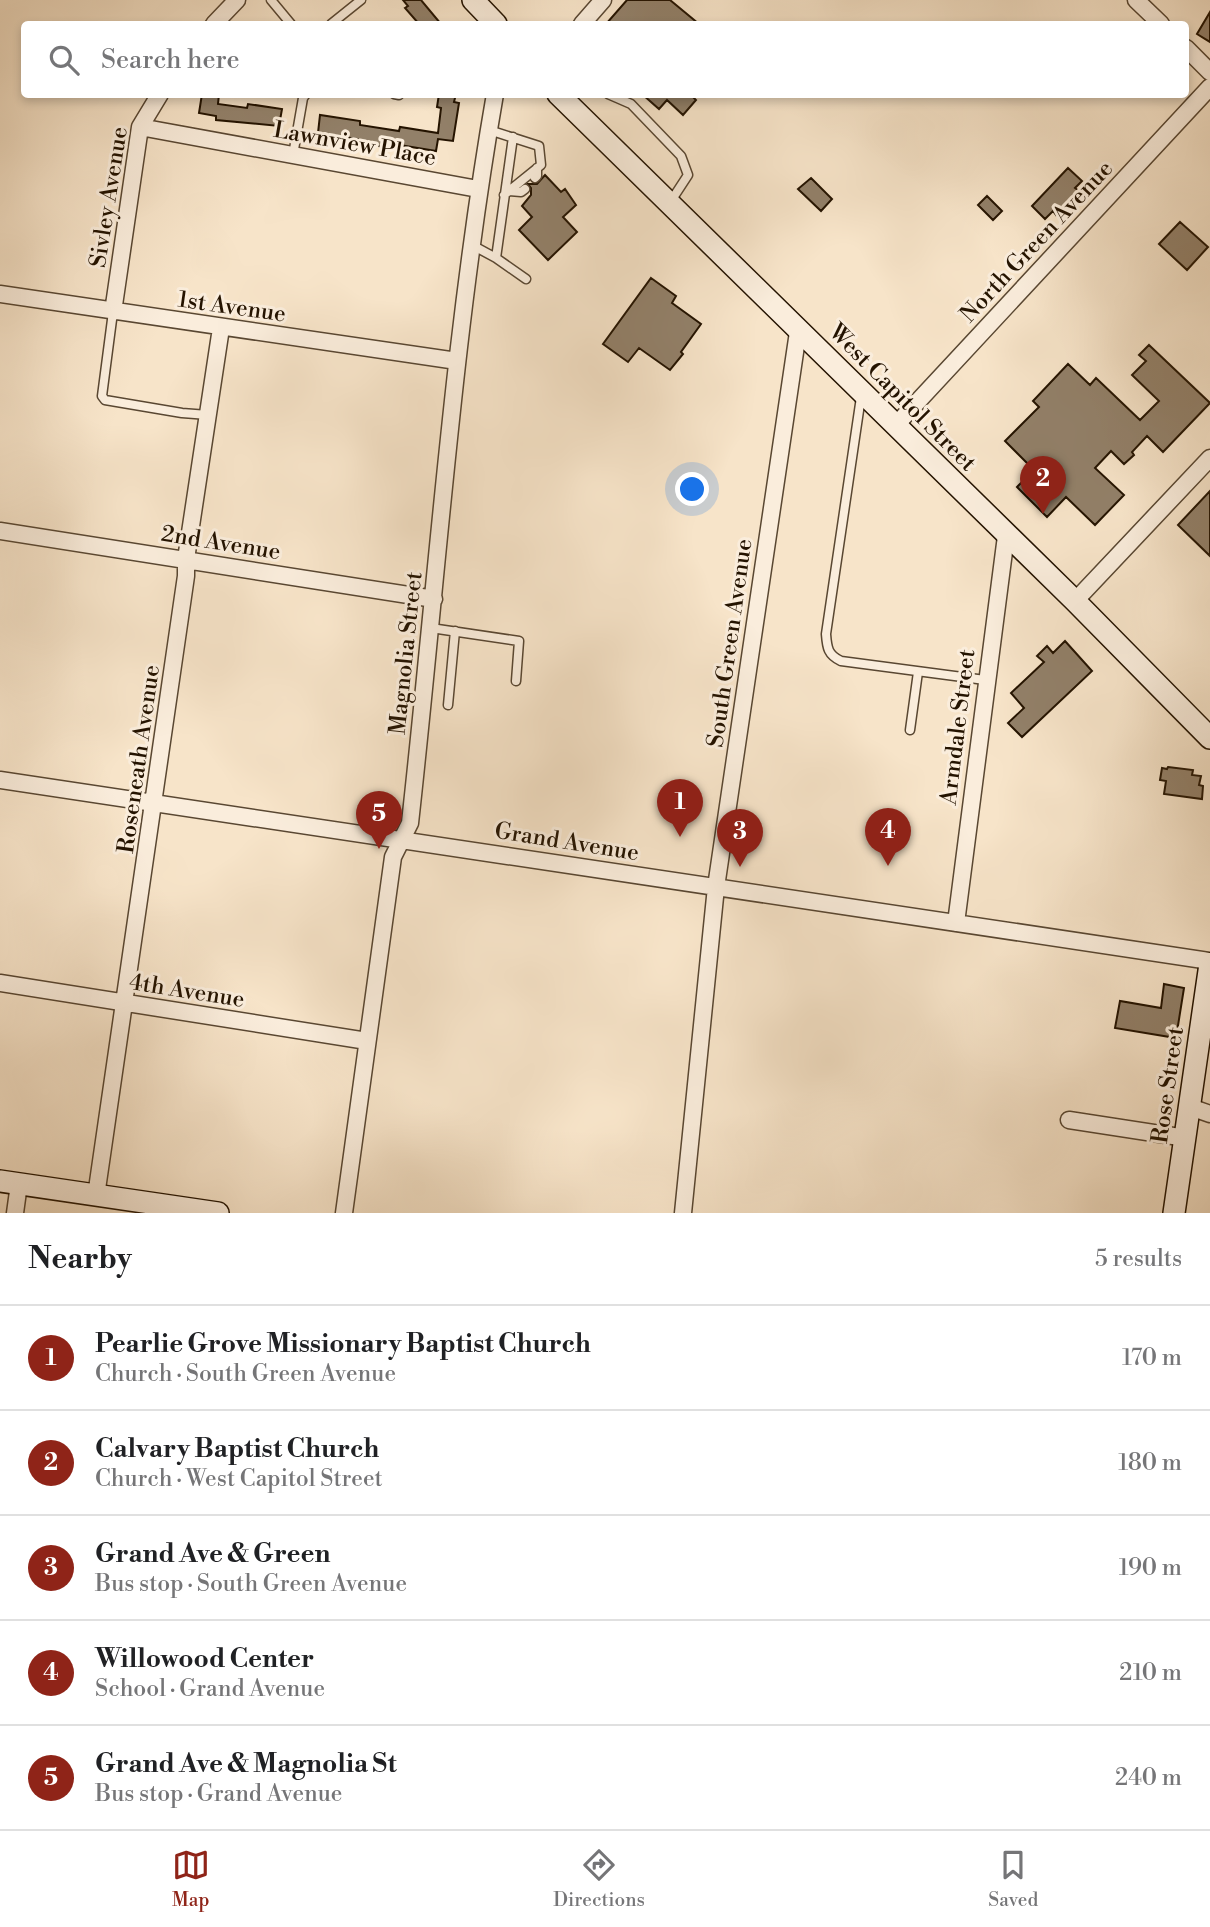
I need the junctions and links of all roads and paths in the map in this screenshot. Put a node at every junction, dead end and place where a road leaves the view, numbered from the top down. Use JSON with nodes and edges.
{"nodes":[{"id":1,"x":237,"y":0,"type":"edge"},
{"id":2,"x":271,"y":0,"type":"edge"},
{"id":3,"x":361,"y":0,"type":"edge"},
{"id":4,"x":473,"y":0,"type":"edge"},
{"id":5,"x":603,"y":0,"type":"edge"},
{"id":6,"x":1136,"y":0,"type":"edge"},
{"id":7,"x":217,"y":21,"type":"edge"},
{"id":8,"x":288,"y":21,"type":"edge"},
{"id":9,"x":335,"y":21,"type":"edge"},
{"id":10,"x":493,"y":21,"type":"edge"},
{"id":11,"x":585,"y":21,"type":"edge"},
{"id":12,"x":1158,"y":21,"type":"edge"},
{"id":13,"x":1189,"y":52,"type":"edge"},
{"id":14,"x":1210,"y":72,"type":"edge"},
{"id":15,"x":1210,"y":87,"type":"edge"},
{"id":16,"x":158,"y":98,"type":"edge"},
{"id":17,"x":303,"y":98,"type":"edge"},
{"id":18,"x":494,"y":98,"type":"edge"},
{"id":19,"x":567,"y":98,"type":"edge"},
{"id":20,"x":617,"y":98,"type":"edge"},
{"id":21,"x":140,"y":127,"type":"junction"},
{"id":22,"x":489,"y":130,"type":"junction"},
{"id":23,"x":513,"y":137,"type":"junction"},
{"id":24,"x":293,"y":155,"type":"junction"},
{"id":25,"x":537,"y":169,"type":"junction"},
{"id":26,"x":535,"y":178,"type":"dead end"},
{"id":27,"x":525,"y":188,"type":"dead end"},
{"id":28,"x":478,"y":189,"type":"junction"},
{"id":29,"x":507,"y":193,"type":"junction"},
{"id":30,"x":669,"y":204,"type":"junction"},
{"id":31,"x":472,"y":245,"type":"junction"},
{"id":32,"x":496,"y":258,"type":"junction"},
{"id":33,"x":526,"y":279,"type":"dead end"},
{"id":34,"x":0,"y":294,"type":"edge"},
{"id":35,"x":113,"y":312,"type":"junction"},
{"id":36,"x":221,"y":328,"type":"junction"},
{"id":37,"x":799,"y":331,"type":"junction"},
{"id":38,"x":457,"y":361,"type":"junction"},
{"id":39,"x":862,"y":394,"type":"junction"},
{"id":40,"x":208,"y":415,"type":"junction"},
{"id":41,"x":895,"y":426,"type":"junction"},
{"id":42,"x":1210,"y":458,"type":"edge"},
{"id":43,"x":0,"y":531,"type":"edge"},
{"id":44,"x":1006,"y":536,"type":"junction"},
{"id":45,"x":186,"y":559,"type":"junction"},
{"id":46,"x":434,"y":599,"type":"junction"},
{"id":47,"x":1074,"y":601,"type":"junction"},
{"id":48,"x":431,"y":628,"type":"junction"},
{"id":49,"x":455,"y":631,"type":"junction"},
{"id":50,"x":918,"y":672,"type":"junction"},
{"id":51,"x":985,"y":680,"type":"junction"},
{"id":52,"x":516,"y":681,"type":"dead end"},
{"id":53,"x":448,"y":705,"type":"dead end"},
{"id":54,"x":910,"y":730,"type":"dead end"},
{"id":55,"x":1210,"y":738,"type":"edge"},
{"id":56,"x":0,"y":780,"type":"edge"},
{"id":57,"x":155,"y":804,"type":"junction"},
{"id":58,"x":403,"y":839,"type":"junction"},
{"id":59,"x":716,"y":887,"type":"junction"},
{"id":60,"x":956,"y":923,"type":"junction"},
{"id":61,"x":1210,"y":962,"type":"edge"},
{"id":62,"x":0,"y":983,"type":"edge"},
{"id":63,"x":125,"y":1003,"type":"junction"},
{"id":64,"x":368,"y":1041,"type":"junction"},
{"id":65,"x":1200,"y":1110,"type":"edge"},
{"id":66,"x":1069,"y":1120,"type":"dead end"},
{"id":67,"x":1186,"y":1138,"type":"junction"},
{"id":68,"x":9,"y":1183,"type":"edge"},
{"id":69,"x":96,"y":1196,"type":"junction"},
{"id":70,"x":15,"y":1213,"type":"edge"},
{"id":71,"x":218,"y":1213,"type":"edge"},
{"id":72,"x":344,"y":1213,"type":"edge"},
{"id":73,"x":683,"y":1213,"type":"edge"},
{"id":74,"x":1174,"y":1213,"type":"edge"}],
"edges":[{"from":1,"to":7,"type":"street"},
{"from":2,"to":8,"type":"lane"},
{"from":3,"to":9,"type":"lane"},
{"from":4,"to":10,"type":"main road"},
{"from":5,"to":11,"type":"street"},
{"from":6,"to":12,"type":"street"},
{"from":13,"to":14,"type":"street"},
{"from":15,"to":41,"type":"street","name":"North Green Avenue"},
{"from":16,"to":21,"type":"street","name":"Sivley Avenue"},
{"from":17,"to":24,"type":"lane"},
{"from":18,"to":22,"type":"street","name":"Magnolia Street"},
{"from":19,"to":30,"type":"main road","name":"West Capitol Street"},
{"from":20,"to":30,"type":"lane"},
{"from":21,"to":24,"type":"street","name":"Lawnview Place"},
{"from":21,"to":35,"type":"street","name":"Sivley Avenue"},
{"from":22,"to":23,"type":"lane"},
{"from":22,"to":28,"type":"street","name":"Magnolia Street"},
{"from":23,"to":25,"type":"lane"},
{"from":23,"to":29,"type":"lane"},
{"from":24,"to":28,"type":"street","name":"Lawnview Place"},
{"from":25,"to":26,"type":"lane"},
{"from":25,"to":29,"type":"lane"},
{"from":27,"to":29,"type":"lane"},
{"from":28,"to":31,"type":"street","name":"Magnolia Street"},
{"from":29,"to":32,"type":"lane"},
{"from":30,"to":37,"type":"main road","name":"West Capitol Street"},
{"from":31,"to":32,"type":"lane"},
{"from":31,"to":38,"type":"street","name":"Magnolia Street"},
{"from":32,"to":33,"type":"lane"},
{"from":34,"to":35,"type":"street","name":"1st Avenue"},
{"from":35,"to":36,"type":"street","name":"1st Avenue"},
{"from":35,"to":40,"type":"lane"},
{"from":36,"to":38,"type":"street","name":"1st Avenue"},
{"from":36,"to":40,"type":"street","name":"Roseneath Avenue"},
{"from":37,"to":39,"type":"main road","name":"West Capitol Street"},
{"from":37,"to":59,"type":"street","name":"South Green Avenue"},
{"from":38,"to":46,"type":"street","name":"Magnolia Street"},
{"from":39,"to":41,"type":"main road","name":"West Capitol Street"},
{"from":39,"to":50,"type":"lane"},
{"from":40,"to":45,"type":"street","name":"Roseneath Avenue"},
{"from":41,"to":44,"type":"main road","name":"West Capitol Street"},
{"from":42,"to":47,"type":"street"},
{"from":43,"to":45,"type":"street","name":"2nd Avenue"},
{"from":44,"to":47,"type":"main road","name":"West Capitol Street"},
{"from":44,"to":51,"type":"street","name":"Armdale Street"},
{"from":45,"to":46,"type":"street","name":"2nd Avenue"},
{"from":45,"to":57,"type":"street","name":"Roseneath Avenue"},
{"from":46,"to":48,"type":"street","name":"Magnolia Street"},
{"from":47,"to":55,"type":"main road","name":"West Capitol Street"},
{"from":48,"to":49,"type":"lane"},
{"from":48,"to":58,"type":"street","name":"Magnolia Street"},
{"from":49,"to":52,"type":"lane"},
{"from":49,"to":53,"type":"lane"},
{"from":50,"to":51,"type":"lane"},
{"from":50,"to":54,"type":"lane"},
{"from":51,"to":60,"type":"street","name":"Armdale Street"},
{"from":56,"to":57,"type":"street","name":"Grand Avenue"},
{"from":57,"to":58,"type":"street","name":"Grand Avenue"},
{"from":57,"to":63,"type":"street","name":"Roseneath Avenue"},
{"from":58,"to":59,"type":"street","name":"Grand Avenue"},
{"from":58,"to":64,"type":"street","name":"Magnolia Street"},
{"from":59,"to":60,"type":"street","name":"Grand Avenue"},
{"from":59,"to":73,"type":"street","name":"South Green Avenue"},
{"from":60,"to":61,"type":"street","name":"Grand Avenue"},
{"from":61,"to":65,"type":"main road","name":"Rose Street"},
{"from":62,"to":63,"type":"street","name":"4th Avenue"},
{"from":63,"to":64,"type":"street","name":"4th Avenue"},
{"from":63,"to":69,"type":"street","name":"Roseneath Avenue"},
{"from":64,"to":72,"type":"street","name":"Magnolia Street"},
{"from":65,"to":67,"type":"main road","name":"Rose Street"},
{"from":66,"to":67,"type":"street"},
{"from":67,"to":74,"type":"main road","name":"Rose Street"},
{"from":68,"to":69,"type":"main road"},
{"from":68,"to":70,"type":"street"},
{"from":69,"to":71,"type":"main road"}]}
